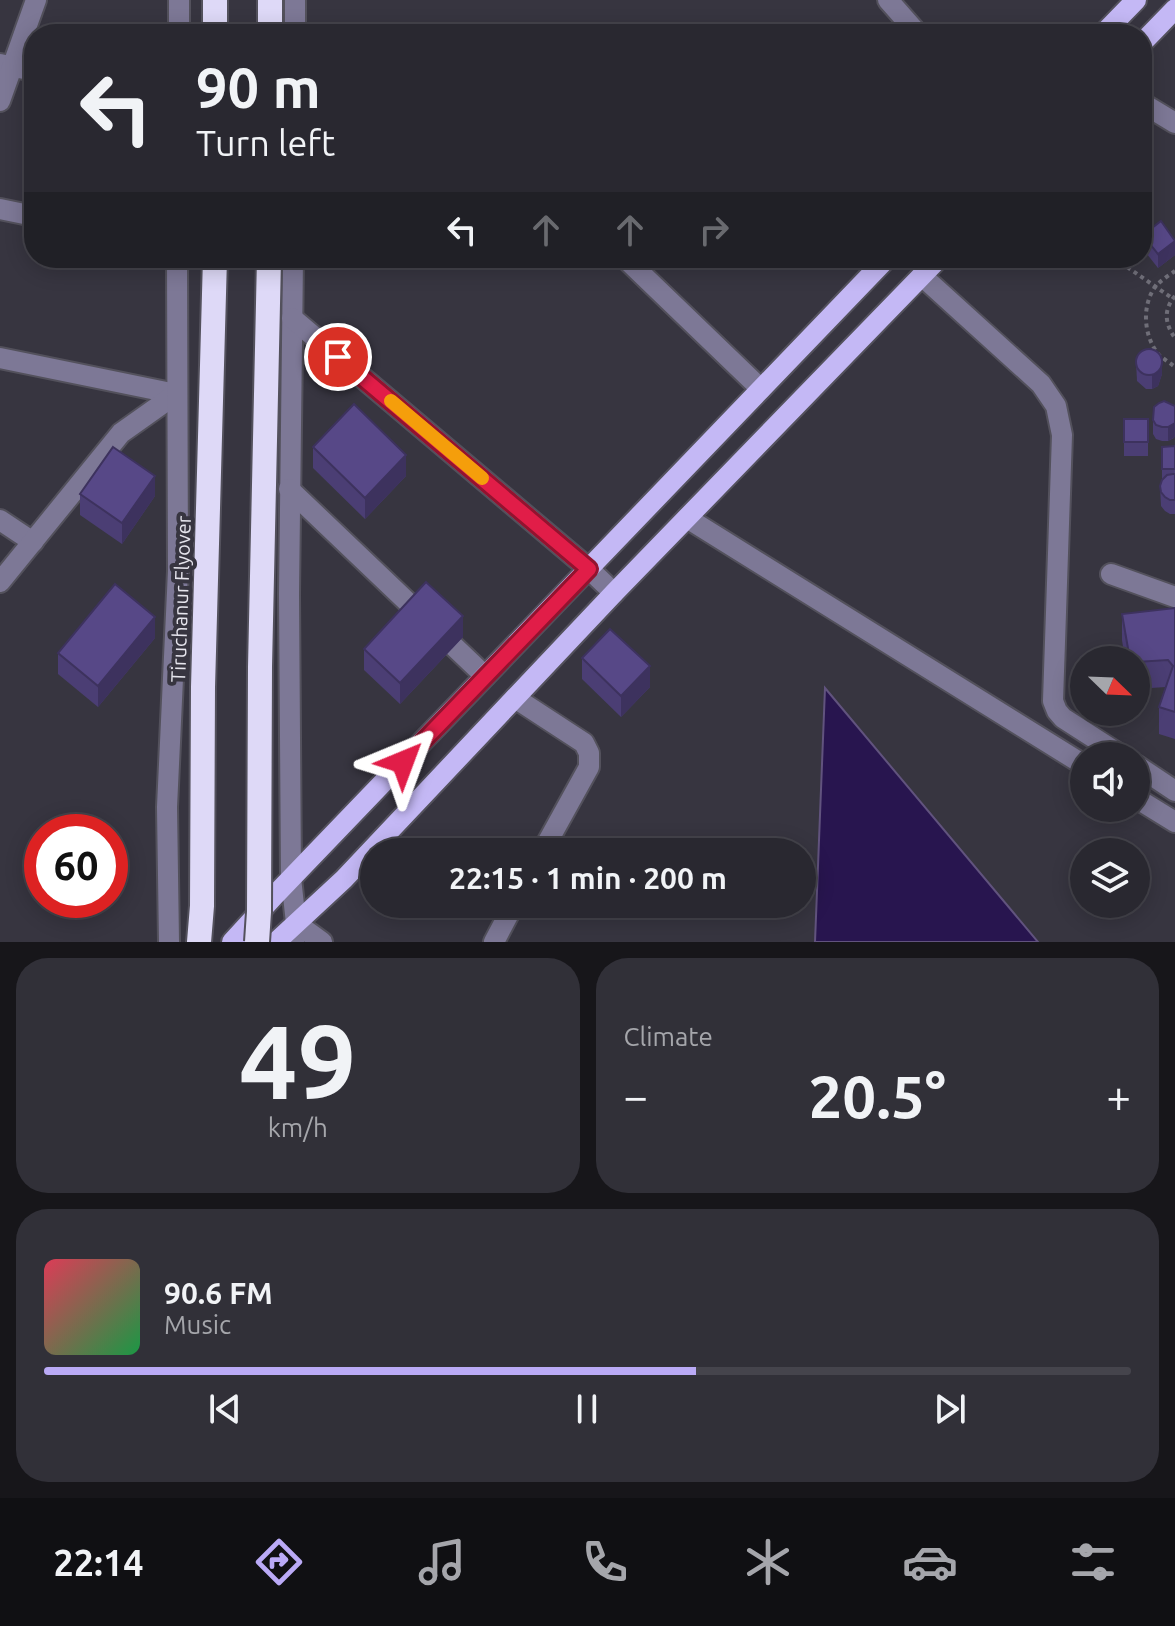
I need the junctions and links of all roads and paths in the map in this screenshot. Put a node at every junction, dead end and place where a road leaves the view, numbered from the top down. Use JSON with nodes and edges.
{"nodes":[{"id":1,"x":36,"y":0,"type":"edge"},
{"id":2,"x":179,"y":0,"type":"edge"},
{"id":3,"x":215,"y":0,"type":"edge"},
{"id":4,"x":270,"y":0,"type":"edge"},
{"id":5,"x":295,"y":0,"type":"edge"},
{"id":6,"x":888,"y":0,"type":"edge"},
{"id":7,"x":1136,"y":0,"type":"edge"},
{"id":8,"x":1175,"y":9,"type":"edge"},
{"id":9,"x":25,"y":24,"type":"edge"},
{"id":10,"x":179,"y":24,"type":"edge"},
{"id":11,"x":215,"y":24,"type":"edge"},
{"id":12,"x":270,"y":24,"type":"edge"},
{"id":13,"x":295,"y":24,"type":"edge"},
{"id":14,"x":909,"y":24,"type":"edge"},
{"id":15,"x":1113,"y":24,"type":"edge"},
{"id":16,"x":24,"y":26,"type":"edge"},
{"id":17,"x":1152,"y":33,"type":"edge"},
{"id":18,"x":6,"y":66,"type":"edge"},
{"id":19,"x":0,"y":101,"type":"edge"},
{"id":20,"x":1152,"y":109,"type":"edge"},
{"id":21,"x":1175,"y":123,"type":"edge"},
{"id":22,"x":0,"y":209,"type":"edge"},
{"id":23,"x":24,"y":214,"type":"edge"},
{"id":24,"x":177,"y":268,"type":"edge"},
{"id":25,"x":215,"y":268,"type":"edge"},
{"id":26,"x":269,"y":268,"type":"edge"},
{"id":27,"x":293,"y":268,"type":"edge"},
{"id":28,"x":635,"y":268,"type":"edge"},
{"id":29,"x":877,"y":268,"type":"edge"},
{"id":30,"x":930,"y":268,"type":"edge"},
{"id":31,"x":1128,"y":268,"type":"edge"},
{"id":32,"x":1175,"y":271,"type":"edge"},
{"id":33,"x":922,"y":276,"type":"junction"},
{"id":34,"x":1156,"y":287,"type":"junction"},
{"id":35,"x":1174,"y":297,"type":"edge"},
{"id":36,"x":292,"y":318,"type":"junction"},
{"id":37,"x":1175,"y":338,"type":"edge"},
{"id":38,"x":0,"y":358,"type":"edge"},
{"id":39,"x":1175,"y":367,"type":"edge"},
{"id":40,"x":761,"y":389,"type":"junction"},
{"id":41,"x":176,"y":394,"type":"junction"},
{"id":42,"x":289,"y":489,"type":"junction"},
{"id":43,"x":687,"y":518,"type":"junction"},
{"id":44,"x":0,"y":520,"type":"edge"},
{"id":45,"x":33,"y":542,"type":"junction"},
{"id":46,"x":589,"y":569,"type":"junction"},
{"id":47,"x":1111,"y":574,"type":"dead end"},
{"id":48,"x":0,"y":582,"type":"edge"},
{"id":49,"x":614,"y":593,"type":"junction"},
{"id":50,"x":1175,"y":597,"type":"edge"},
{"id":51,"x":485,"y":676,"type":"junction"},
{"id":52,"x":515,"y":698,"type":"junction"},
{"id":53,"x":1100,"y":742,"type":"edge"},
{"id":54,"x":1070,"y":756,"type":"edge"},
{"id":55,"x":1150,"y":774,"type":"edge"},
{"id":56,"x":1175,"y":791,"type":"edge"},
{"id":57,"x":1150,"y":807,"type":"edge"},
{"id":58,"x":1175,"y":822,"type":"edge"},
{"id":59,"x":550,"y":838,"type":"edge"},
{"id":60,"x":291,"y":878,"type":"junction"},
{"id":61,"x":507,"y":918,"type":"edge"},
{"id":62,"x":295,"y":933,"type":"edge"},
{"id":63,"x":169,"y":942,"type":"edge"},
{"id":64,"x":199,"y":942,"type":"edge"},
{"id":65,"x":232,"y":942,"type":"edge"},
{"id":66,"x":257,"y":942,"type":"edge"},
{"id":67,"x":276,"y":942,"type":"edge"},
{"id":68,"x":322,"y":942,"type":"edge"},
{"id":69,"x":494,"y":942,"type":"edge"}],
"edges":[{"from":1,"to":9,"type":"street"},
{"from":2,"to":10,"type":"street"},
{"from":3,"to":11,"type":"highway"},
{"from":4,"to":12,"type":"highway"},
{"from":5,"to":13,"type":"street"},
{"from":6,"to":14,"type":"street"},
{"from":7,"to":15,"type":"main road"},
{"from":8,"to":17,"type":"main road"},
{"from":16,"to":18,"type":"street"},
{"from":18,"to":19,"type":"street"},
{"from":20,"to":21,"type":"street"},
{"from":22,"to":23,"type":"street"},
{"from":24,"to":41,"type":"street"},
{"from":25,"to":64,"type":"highway","name":"Tiruchanur Flyover"},
{"from":26,"to":66,"type":"highway","bridge":true},
{"from":27,"to":36,"type":"street"},
{"from":28,"to":40,"type":"street"},
{"from":29,"to":40,"type":"main road"},
{"from":30,"to":33,"type":"main road"},
{"from":31,"to":34,"type":"path"},
{"from":32,"to":34,"type":"path"},
{"from":33,"to":43,"type":"main road"},
{"from":33,"to":53,"type":"street"},
{"from":34,"to":35,"type":"path"},
{"from":34,"to":39,"type":"path"},
{"from":35,"to":37,"type":"path"},
{"from":36,"to":42,"type":"street"},
{"from":36,"to":46,"type":"street"},
{"from":38,"to":41,"type":"street"},
{"from":40,"to":46,"type":"main road"},
{"from":41,"to":45,"type":"street"},
{"from":41,"to":63,"type":"street"},
{"from":42,"to":51,"type":"street"},
{"from":42,"to":60,"type":"street"},
{"from":43,"to":49,"type":"main road"},
{"from":43,"to":54,"type":"street"},
{"from":44,"to":45,"type":"street"},
{"from":45,"to":48,"type":"street"},
{"from":46,"to":49,"type":"street"},
{"from":46,"to":51,"type":"main road"},
{"from":47,"to":50,"type":"street"},
{"from":49,"to":52,"type":"main road"},
{"from":51,"to":60,"type":"main road"},
{"from":52,"to":59,"type":"street"},
{"from":52,"to":62,"type":"main road"},
{"from":55,"to":56,"type":"street"},
{"from":57,"to":58,"type":"street"},
{"from":60,"to":62,"type":"street"},
{"from":60,"to":65,"type":"main road"},
{"from":61,"to":69,"type":"street"},
{"from":62,"to":67,"type":"main road"},
{"from":62,"to":68,"type":"street"}]}
